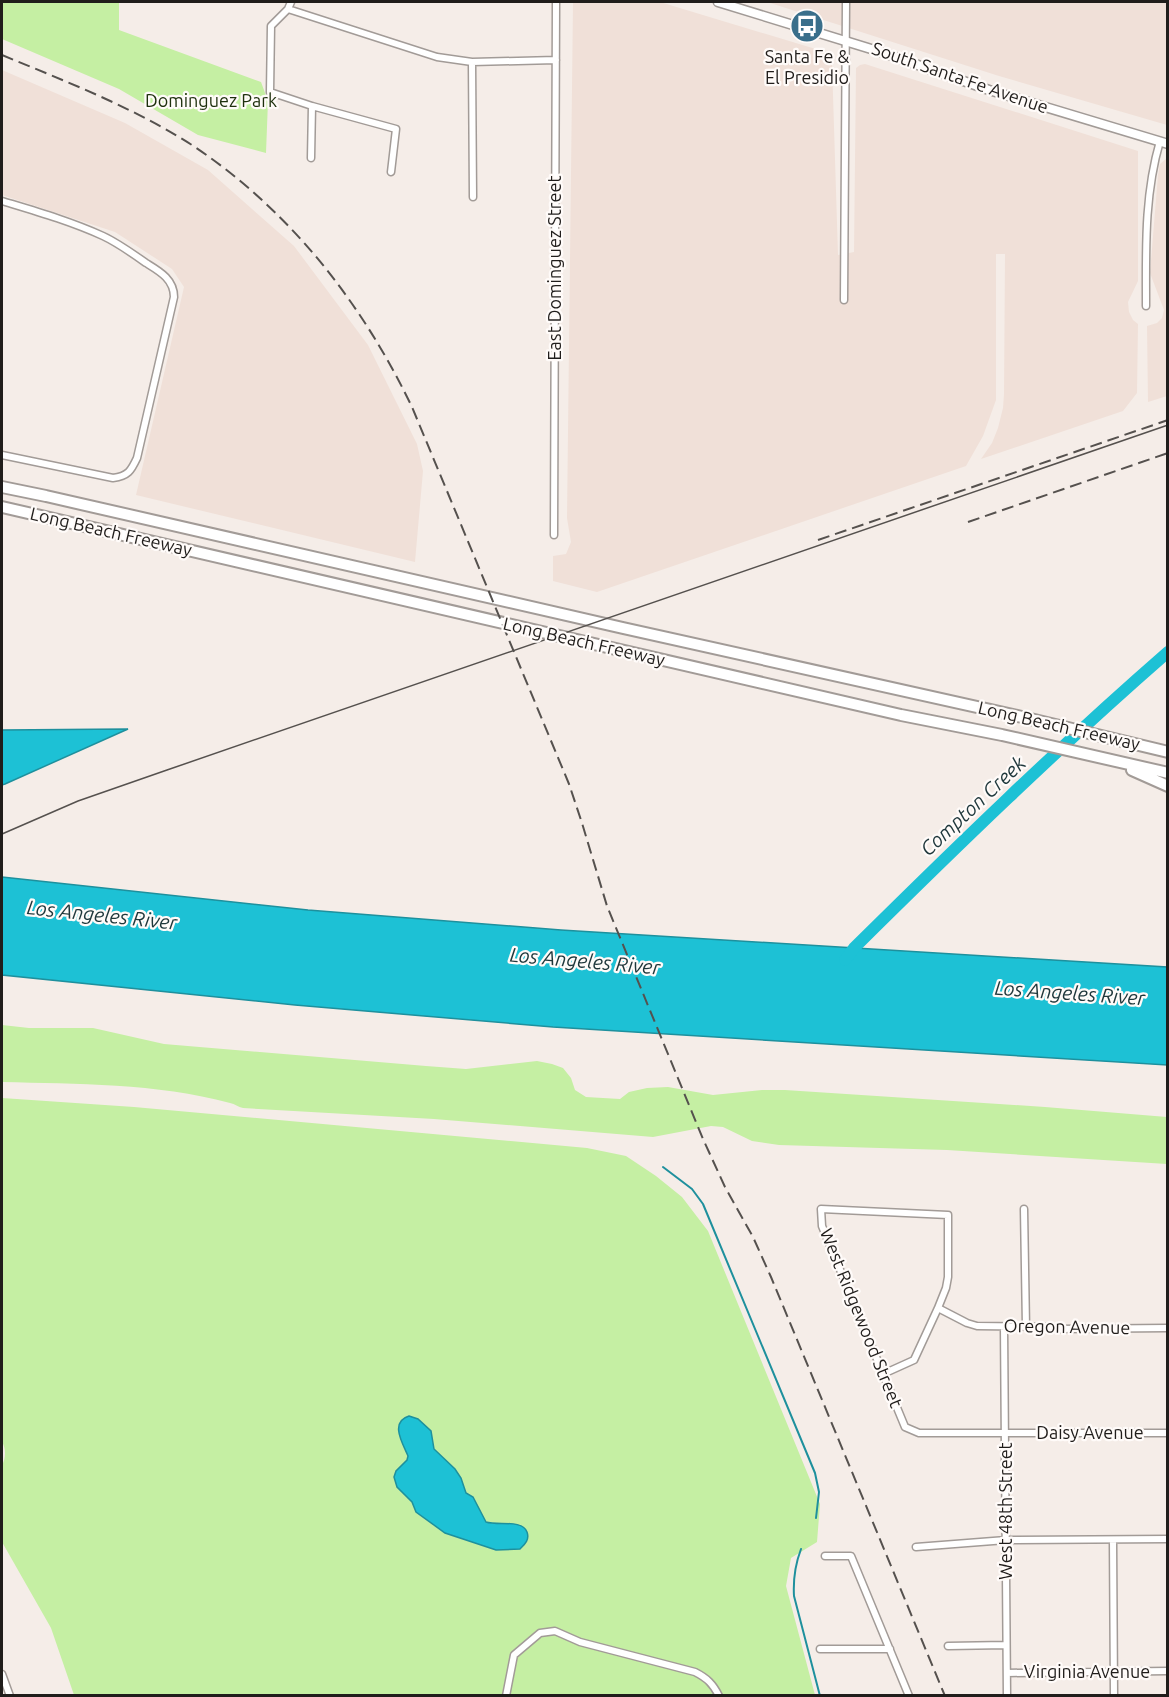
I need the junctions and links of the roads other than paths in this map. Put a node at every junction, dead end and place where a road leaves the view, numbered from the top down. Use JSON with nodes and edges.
{"nodes":[{"id":1,"x":291,"y":2,"type":"edge"},
{"id":2,"x":556,"y":2,"type":"edge"},
{"id":3,"x":718,"y":2,"type":"edge"},
{"id":4,"x":846,"y":2,"type":"edge"},
{"id":5,"x":288,"y":9,"type":"junction"},
{"id":6,"x":846,"y":40,"type":"junction"},
{"id":7,"x":556,"y":60,"type":"junction"},
{"id":8,"x":472,"y":62,"type":"junction"},
{"id":9,"x":312,"y":106,"type":"junction"},
{"id":10,"x":1164,"y":142,"type":"edge"},
{"id":11,"x":311,"y":158,"type":"dead end"},
{"id":12,"x":390,"y":172,"type":"dead end"},
{"id":13,"x":473,"y":197,"type":"dead end"},
{"id":14,"x":2,"y":201,"type":"edge"},
{"id":15,"x":844,"y":300,"type":"dead end"},
{"id":16,"x":1146,"y":306,"type":"dead end"},
{"id":17,"x":2,"y":454,"type":"edge"},
{"id":18,"x":2,"y":487,"type":"edge"},
{"id":19,"x":2,"y":507,"type":"edge"},
{"id":20,"x":554,"y":535,"type":"dead end"},
{"id":21,"x":1167,"y":752,"type":"edge"},
{"id":22,"x":1113,"y":761,"type":"junction"},
{"id":23,"x":1167,"y":773,"type":"edge"},
{"id":24,"x":1167,"y":786,"type":"edge"},
{"id":25,"x":1024,"y":1209,"type":"dead end"},
{"id":26,"x":938,"y":1308,"type":"junction"},
{"id":27,"x":1005,"y":1327,"type":"junction"},
{"id":28,"x":1026,"y":1327,"type":"junction"},
{"id":29,"x":1167,"y":1328,"type":"edge"},
{"id":30,"x":883,"y":1374,"type":"junction"},
{"id":31,"x":905,"y":1427,"type":"joint"},
{"id":32,"x":1167,"y":1432,"type":"edge"},
{"id":33,"x":1006,"y":1433,"type":"junction"},
{"id":34,"x":1167,"y":1539,"type":"edge"},
{"id":35,"x":1006,"y":1540,"type":"junction"},
{"id":36,"x":1113,"y":1540,"type":"junction"},
{"id":37,"x":916,"y":1547,"type":"dead end"},
{"id":38,"x":825,"y":1556,"type":"dead end"},
{"id":39,"x":1006,"y":1645,"type":"junction"},
{"id":40,"x":948,"y":1646,"type":"dead end"},
{"id":41,"x":820,"y":1648,"type":"dead end"},
{"id":42,"x":890,"y":1649,"type":"junction"},
{"id":43,"x":1167,"y":1671,"type":"edge"},
{"id":44,"x":1007,"y":1672,"type":"junction"},
{"id":45,"x":1114,"y":1672,"type":"junction"},
{"id":46,"x":2,"y":1674,"type":"edge"},
{"id":47,"x":10,"y":1695,"type":"edge"},
{"id":48,"x":506,"y":1695,"type":"edge"},
{"id":49,"x":719,"y":1695,"type":"edge"},
{"id":50,"x":909,"y":1695,"type":"edge"},
{"id":51,"x":1007,"y":1695,"type":"edge"},
{"id":52,"x":1114,"y":1695,"type":"edge"}],
"edges":[{"from":1,"to":5,"type":"street"},
{"from":2,"to":7,"type":"street","name":"East Dominguez Street"},
{"from":3,"to":6,"type":"main road","name":"South Santa Fe Avenue"},
{"from":4,"to":6,"type":"street"},
{"from":5,"to":8,"type":"street"},
{"from":5,"to":9,"type":"street"},
{"from":6,"to":10,"type":"main road","name":"South Santa Fe Avenue"},
{"from":6,"to":15,"type":"street"},
{"from":7,"to":8,"type":"street"},
{"from":7,"to":20,"type":"street","name":"East Dominguez Street"},
{"from":8,"to":13,"type":"street"},
{"from":9,"to":11,"type":"street"},
{"from":9,"to":12,"type":"street"},
{"from":10,"to":16,"type":"street"},
{"from":14,"to":17,"type":"street"},
{"from":18,"to":21,"type":"highway","name":"Long Beach Freeway"},
{"from":19,"to":22,"type":"highway","name":"Long Beach Freeway"},
{"from":22,"to":23,"type":"highway","name":"Long Beach Freeway"},
{"from":22,"to":24,"type":"highway"},
{"from":25,"to":28,"type":"street"},
{"from":26,"to":27,"type":"street","name":"Oregon Avenue"},
{"from":26,"to":30,"type":"street"},
{"from":26,"to":30,"type":"street","name":"West Ridgewood Street"},
{"from":27,"to":28,"type":"street","name":"Oregon Avenue"},
{"from":27,"to":33,"type":"street","name":"West 48th Street"},
{"from":28,"to":29,"type":"street","name":"Oregon Avenue"},
{"from":30,"to":31,"type":"street","name":"West Ridgewood Street"},
{"from":31,"to":33,"type":"street","name":"Daisy Avenue"},
{"from":32,"to":33,"type":"street","name":"Daisy Avenue"},
{"from":33,"to":35,"type":"street","name":"West 48th Street"},
{"from":34,"to":36,"type":"street"},
{"from":35,"to":36,"type":"street"},
{"from":35,"to":37,"type":"street"},
{"from":35,"to":39,"type":"street","name":"West 48th Street"},
{"from":36,"to":45,"type":"street"},
{"from":38,"to":42,"type":"street"},
{"from":39,"to":40,"type":"street","name":"Virginia Avenue"},
{"from":39,"to":44,"type":"street","name":"West 48th Street"},
{"from":41,"to":42,"type":"street"},
{"from":42,"to":50,"type":"street"},
{"from":43,"to":45,"type":"street","name":"Virginia Avenue"},
{"from":44,"to":45,"type":"street","name":"Virginia Avenue"},
{"from":44,"to":51,"type":"street","name":"West 48th Street"},
{"from":45,"to":52,"type":"street"},
{"from":46,"to":47,"type":"street"},
{"from":48,"to":49,"type":"street"}]}
